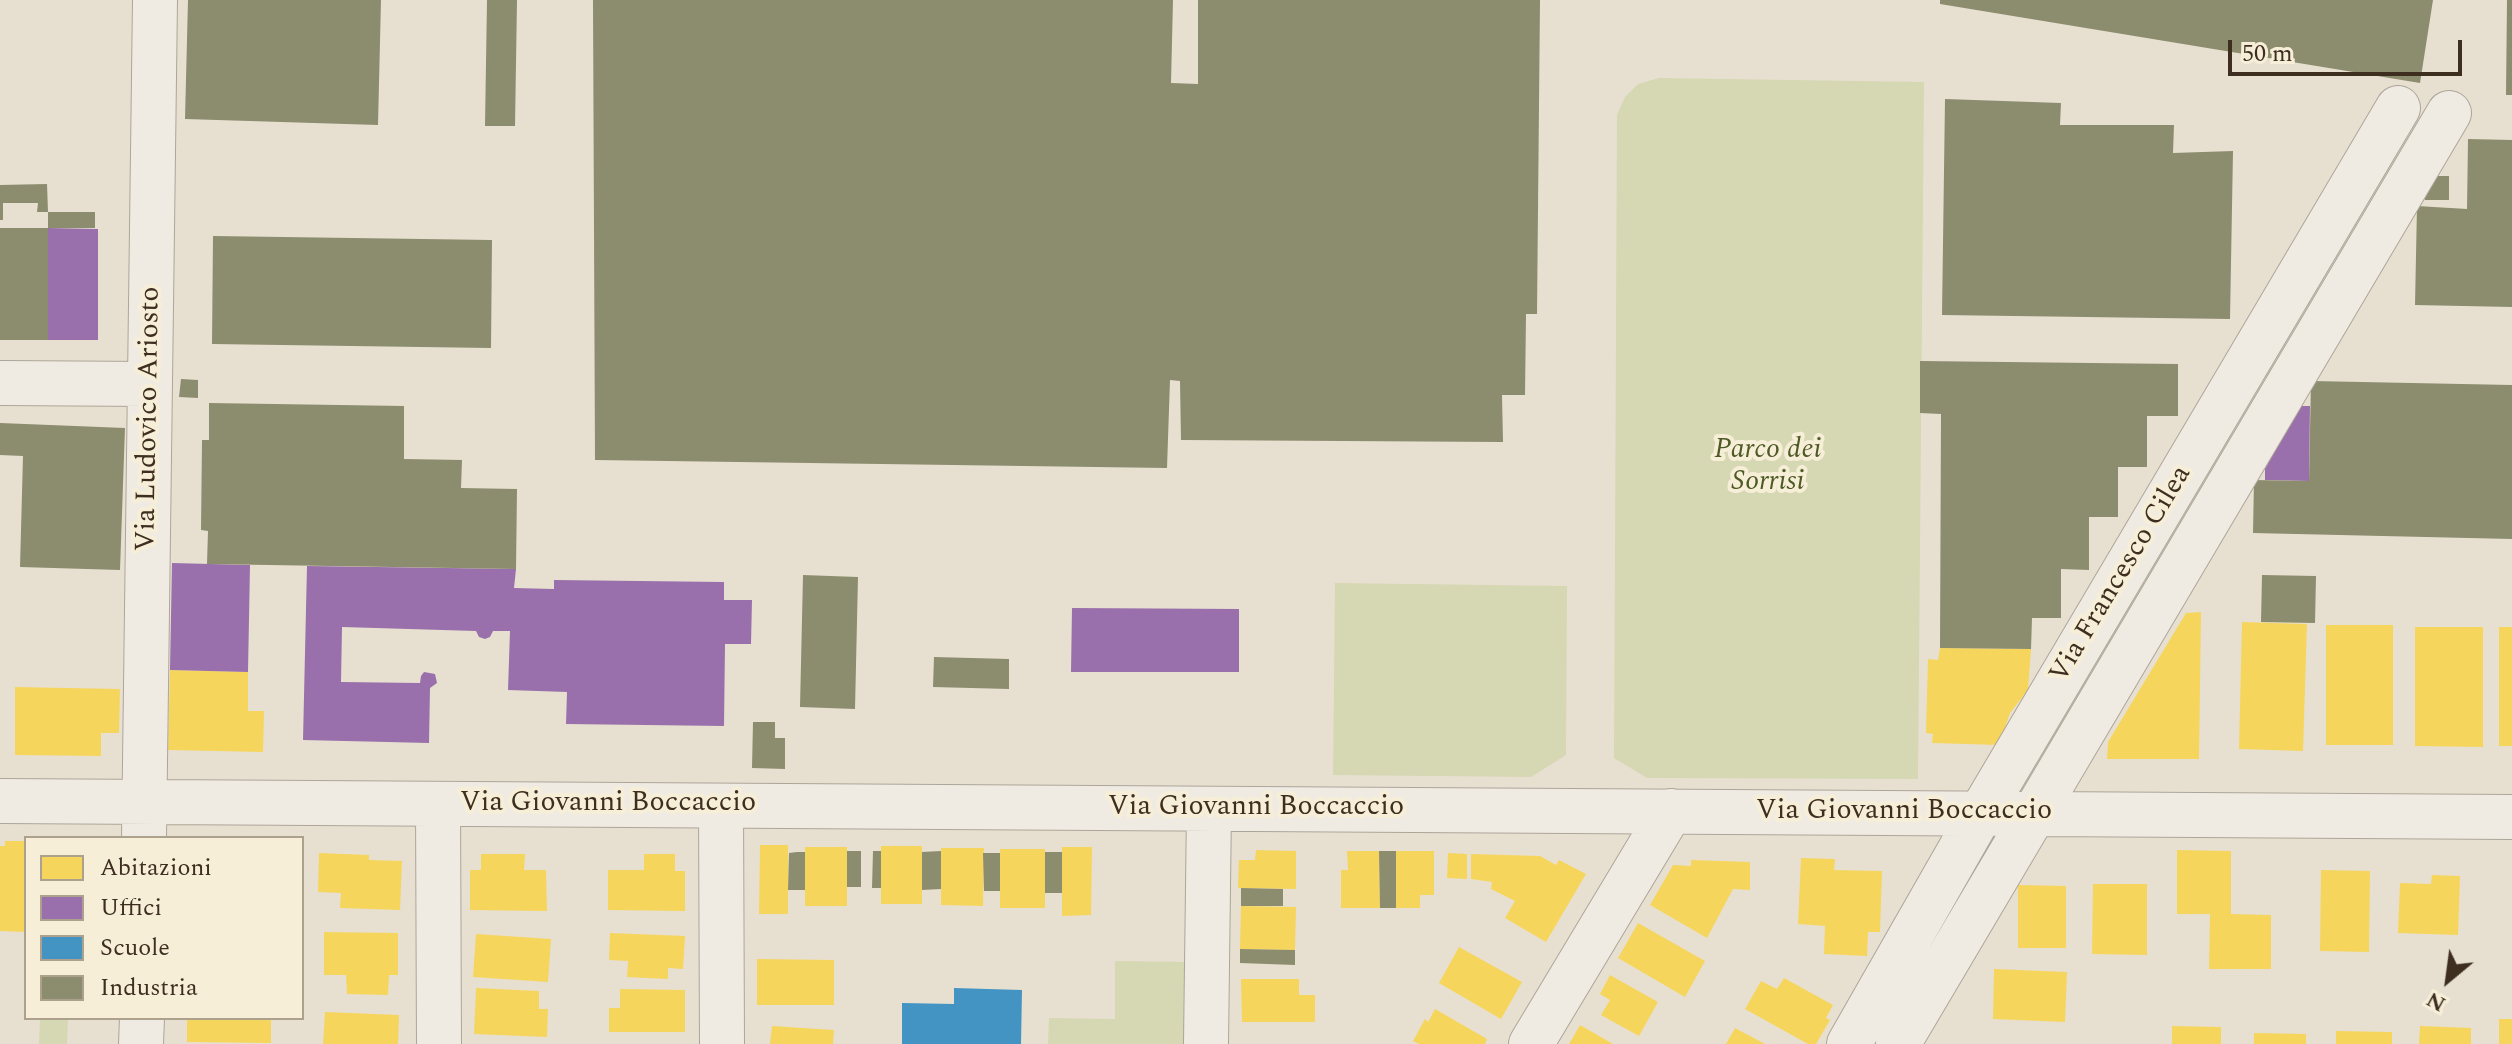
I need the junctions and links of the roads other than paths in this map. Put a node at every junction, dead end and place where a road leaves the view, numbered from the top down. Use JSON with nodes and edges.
{"nodes":[{"id":1,"x":155,"y":0,"type":"edge"},
{"id":2,"x":2398,"y":108,"type":"dead end"},
{"id":3,"x":2449,"y":113,"type":"dead end"},
{"id":4,"x":0,"y":383,"type":"edge"},
{"id":5,"x":150,"y":384,"type":"junction"},
{"id":6,"x":0,"y":801,"type":"edge"},
{"id":7,"x":438,"y":804,"type":"junction"},
{"id":8,"x":721,"y":806,"type":"junction"},
{"id":9,"x":1209,"y":809,"type":"junction"},
{"id":10,"x":1671,"y":811,"type":"junction"},
{"id":11,"x":1981,"y":813,"type":"junction"},
{"id":12,"x":2036,"y":814,"type":"junction"},
{"id":13,"x":2512,"y":817,"type":"edge"},
{"id":14,"x":144,"y":820,"type":"edge"},
{"id":15,"x":142,"y":1020,"type":"edge"},
{"id":16,"x":141,"y":1044,"type":"edge"},
{"id":17,"x":439,"y":1044,"type":"edge"},
{"id":18,"x":722,"y":1044,"type":"edge"},
{"id":19,"x":1206,"y":1044,"type":"edge"},
{"id":20,"x":1531,"y":1044,"type":"edge"},
{"id":21,"x":1849,"y":1044,"type":"edge"},
{"id":22,"x":1898,"y":1044,"type":"edge"}],
"edges":[{"from":1,"to":5,"type":"street","name":"Via Ludovico Ariosto"},
{"from":2,"to":11,"type":"street","name":"Via Francesco Cilea"},
{"from":3,"to":12,"type":"street","name":"Via Francesco Cilea"},
{"from":4,"to":5,"type":"street"},
{"from":5,"to":14,"type":"street","name":"Via Ludovico Ariosto"},
{"from":6,"to":14,"type":"street","name":"Via Giovanni Boccaccio"},
{"from":7,"to":8,"type":"street","name":"Via Giovanni Boccaccio"},
{"from":7,"to":14,"type":"street","name":"Via Giovanni Boccaccio"},
{"from":7,"to":17,"type":"street"},
{"from":8,"to":9,"type":"street","name":"Via Giovanni Boccaccio"},
{"from":8,"to":18,"type":"street"},
{"from":9,"to":10,"type":"street","name":"Via Giovanni Boccaccio"},
{"from":9,"to":19,"type":"street"},
{"from":10,"to":11,"type":"street","name":"Via Giovanni Boccaccio"},
{"from":10,"to":20,"type":"street"},
{"from":11,"to":12,"type":"street","name":"Via Giovanni Boccaccio"},
{"from":11,"to":21,"type":"street","name":"Via Francesco Cilea"},
{"from":12,"to":13,"type":"street","name":"Via Giovanni Boccaccio"},
{"from":12,"to":22,"type":"street","name":"Via Francesco Cilea"},
{"from":15,"to":16,"type":"street"}]}
